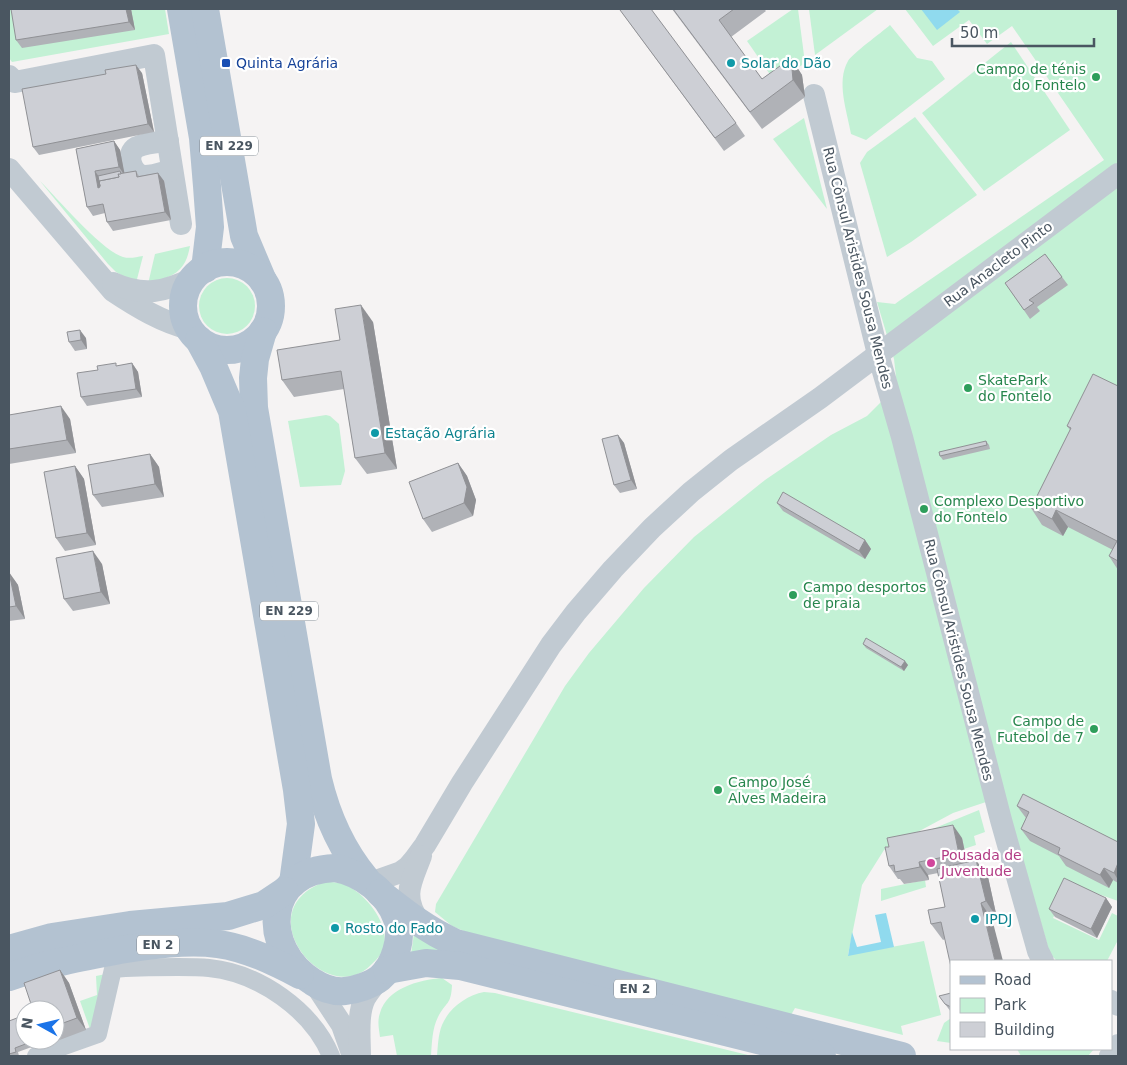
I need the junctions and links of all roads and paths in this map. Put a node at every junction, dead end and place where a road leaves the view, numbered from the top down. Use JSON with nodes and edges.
{"nodes":[{"id":1,"x":181,"y":9,"type":"edge"},
{"id":2,"x":205,"y":9,"type":"edge"},
{"id":3,"x":9,"y":76,"type":"edge"},
{"id":4,"x":814,"y":95,"type":"dead end"},
{"id":5,"x":168,"y":141,"type":"junction"},
{"id":6,"x":9,"y":169,"type":"edge"},
{"id":7,"x":172,"y":170,"type":"junction"},
{"id":8,"x":1118,"y":174,"type":"edge"},
{"id":9,"x":181,"y":224,"type":"dead end"},
{"id":10,"x":199,"y":273,"type":"junction"},
{"id":11,"x":101,"y":278,"type":"junction"},
{"id":12,"x":263,"y":281,"type":"junction"},
{"id":13,"x":263,"y":331,"type":"junction"},
{"id":14,"x":195,"y":335,"type":"junction"},
{"id":15,"x":878,"y":354,"type":"junction"},
{"id":16,"x":425,"y":845,"type":"junction"},
{"id":17,"x":372,"y":885,"type":"junction"},
{"id":18,"x":289,"y":887,"type":"junction"},
{"id":19,"x":411,"y":907,"type":"junction"},
{"id":20,"x":398,"y":944,"type":"junction"},
{"id":21,"x":9,"y":949,"type":"edge"},
{"id":22,"x":1042,"y":960,"type":"edge"},
{"id":23,"x":383,"y":974,"type":"junction"},
{"id":24,"x":9,"y":977,"type":"edge"},
{"id":25,"x":310,"y":980,"type":"junction"},
{"id":26,"x":1118,"y":1045,"type":"edge"},
{"id":27,"x":36,"y":1056,"type":"edge"},
{"id":28,"x":331,"y":1056,"type":"edge"},
{"id":29,"x":353,"y":1056,"type":"edge"},
{"id":30,"x":360,"y":1056,"type":"edge"},
{"id":31,"x":822,"y":1056,"type":"edge"},
{"id":32,"x":902,"y":1056,"type":"edge"},
{"id":33,"x":1110,"y":1056,"type":"edge"}],
"edges":[{"from":1,"to":10,"type":"main road","number":"EN 229"},
{"from":2,"to":12,"type":"main road","number":"EN 229"},
{"from":3,"to":5,"type":"street"},
{"from":4,"to":15,"type":"street","name":"Rua Cônsul Aristides Sousa Mendes"},
{"from":5,"to":7,"type":"street"},
{"from":5,"to":7,"type":"street"},
{"from":6,"to":11,"type":"street"},
{"from":7,"to":9,"type":"street"},
{"from":8,"to":15,"type":"street","name":"Rua Anacleto Pinto"},
{"from":10,"to":11,"type":"street"},
{"from":10,"to":12,"type":"main road"},
{"from":10,"to":14,"type":"main road","number":"EN 229"},
{"from":11,"to":14,"type":"street"},
{"from":12,"to":13,"type":"main road","number":"EN 229"},
{"from":13,"to":14,"type":"main road"},
{"from":13,"to":17,"type":"main road","number":"EN 229"},
{"from":14,"to":18,"type":"main road","number":"EN 229"},
{"from":15,"to":16,"type":"street","name":"Rua Anacleto Pinto"},
{"from":15,"to":22,"type":"street","name":"Rua Cônsul Aristides Sousa Mendes"},
{"from":16,"to":17,"type":"street"},
{"from":16,"to":19,"type":"street"},
{"from":17,"to":18,"type":"main road","number":"EN 2"},
{"from":17,"to":19,"type":"main road","number":"EN 2"},
{"from":17,"to":20,"type":"main road"},
{"from":18,"to":21,"type":"main road","number":"EN 2"},
{"from":18,"to":25,"type":"main road","number":"EN 2"},
{"from":19,"to":20,"type":"street"},
{"from":19,"to":32,"type":"main road","number":"EN 2"},
{"from":20,"to":23,"type":"main road"},
{"from":23,"to":25,"type":"main road","number":"EN 2"},
{"from":23,"to":30,"type":"street"},
{"from":23,"to":31,"type":"main road","number":"EN 2"},
{"from":24,"to":25,"type":"main road","number":"EN 2"},
{"from":25,"to":29,"type":"street"},
{"from":26,"to":33,"type":"street"},
{"from":27,"to":28,"type":"street"}]}
